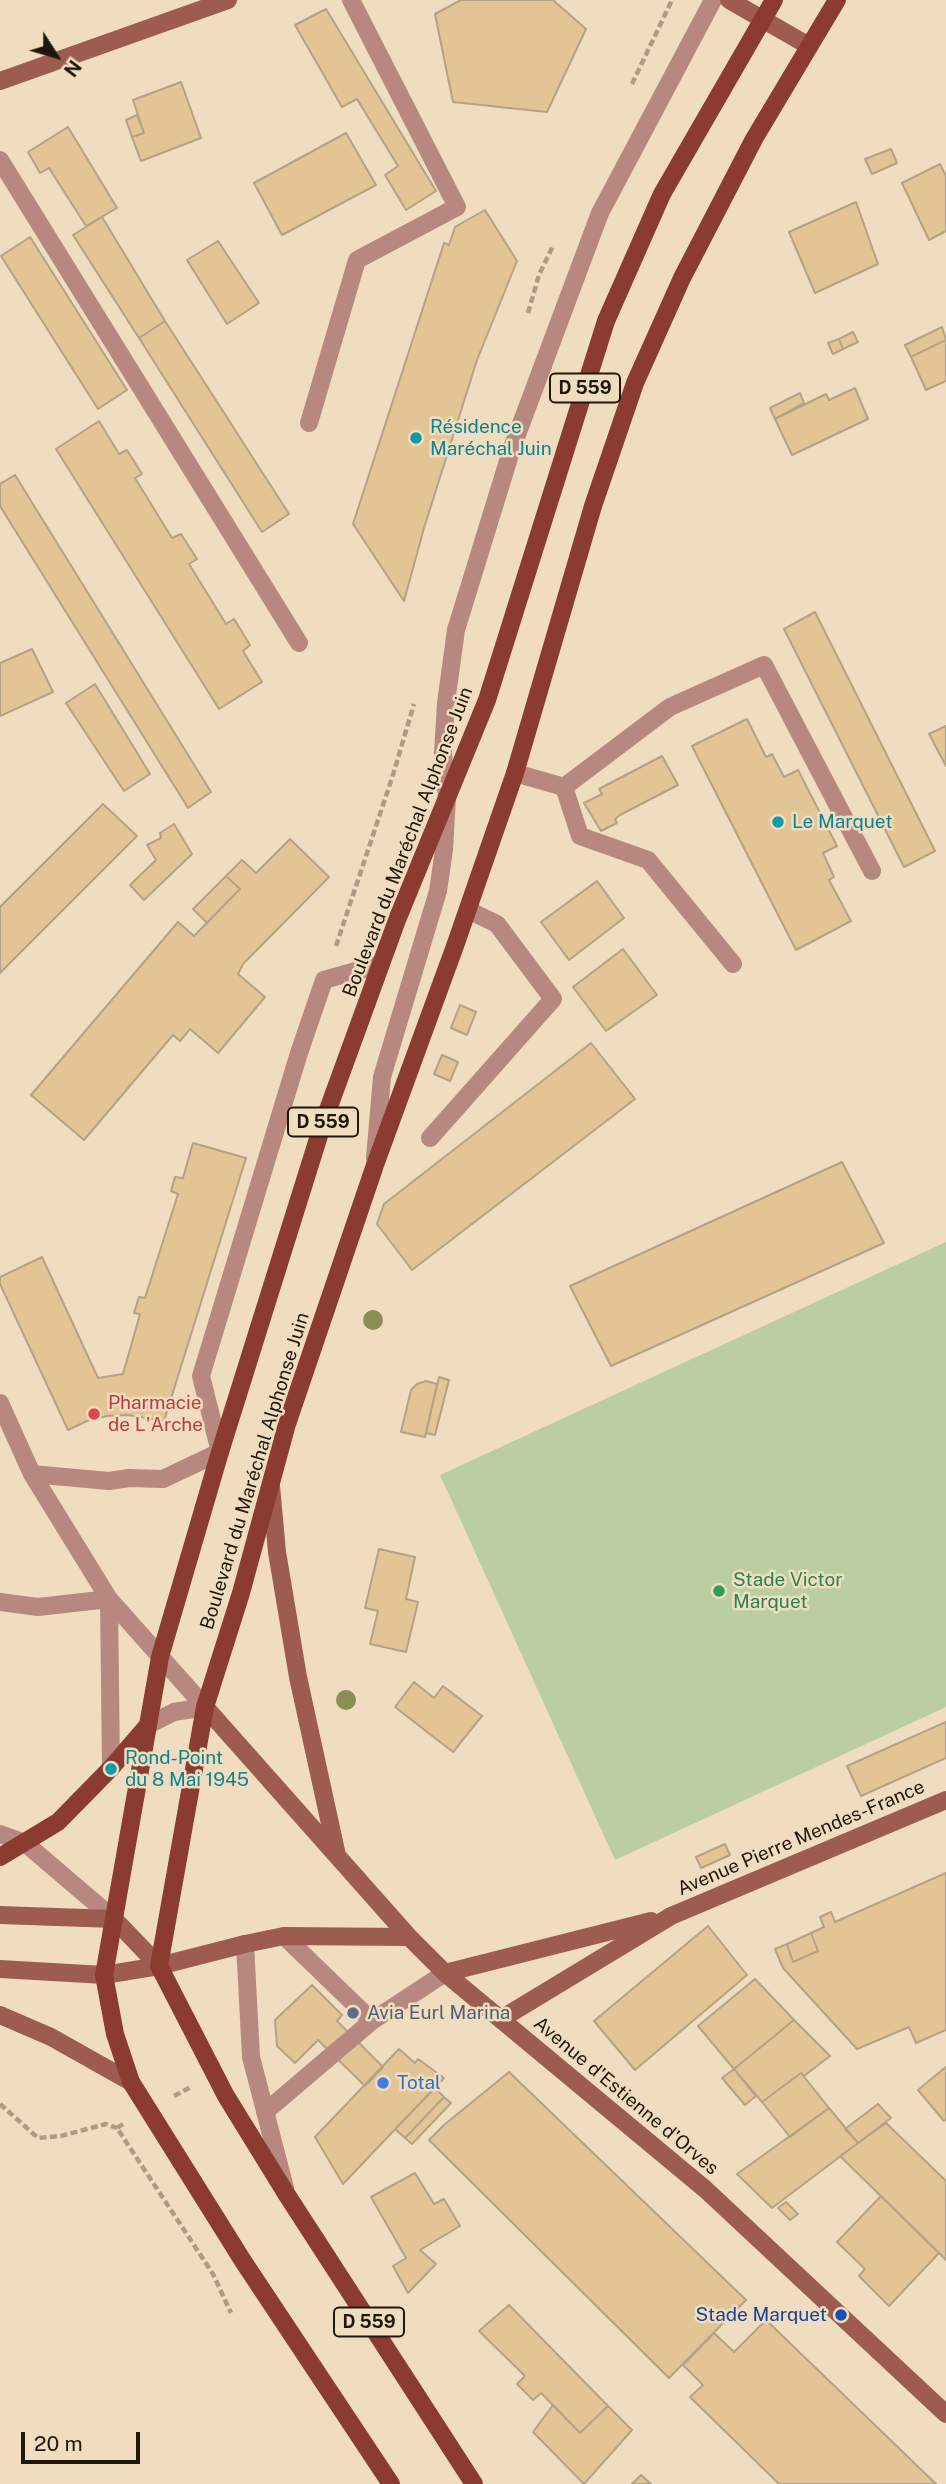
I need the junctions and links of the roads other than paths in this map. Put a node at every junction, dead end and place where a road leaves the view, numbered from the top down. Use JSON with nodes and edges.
{"nodes":[{"id":1,"x":228,"y":0,"type":"edge"},
{"id":2,"x":351,"y":0,"type":"edge"},
{"id":3,"x":713,"y":0,"type":"edge"},
{"id":4,"x":729,"y":0,"type":"edge"},
{"id":5,"x":774,"y":0,"type":"edge"},
{"id":6,"x":836,"y":0,"type":"edge"},
{"id":7,"x":762,"y":19,"type":"junction"},
{"id":8,"x":809,"y":46,"type":"junction"},
{"id":9,"x":0,"y":80,"type":"edge"},
{"id":10,"x":0,"y":160,"type":"edge"},
{"id":11,"x":309,"y":423,"type":"dead end"},
{"id":12,"x":299,"y":643,"type":"dead end"},
{"id":13,"x":515,"y":773,"type":"junction"},
{"id":14,"x":564,"y":787,"type":"junction"},
{"id":15,"x":447,"y":798,"type":"junction"},
{"id":16,"x":872,"y":871,"type":"dead end"},
{"id":17,"x":468,"y":910,"type":"junction"},
{"id":18,"x":381,"y":964,"type":"junction"},
{"id":19,"x":733,"y":964,"type":"dead end"},
{"id":20,"x":430,"y":1139,"type":"dead end"},
{"id":21,"x":375,"y":1164,"type":"junction"},
{"id":22,"x":0,"y":1403,"type":"edge"},
{"id":23,"x":220,"y":1452,"type":"junction"},
{"id":24,"x":32,"y":1474,"type":"junction"},
{"id":25,"x":271,"y":1482,"type":"junction"},
{"id":26,"x":109,"y":1599,"type":"junction"},
{"id":27,"x":0,"y":1602,"type":"edge"},
{"id":28,"x":160,"y":1657,"type":"junction"},
{"id":29,"x":205,"y":1707,"type":"junction"},
{"id":30,"x":148,"y":1725,"type":"junction"},
{"id":31,"x":111,"y":1768,"type":"junction"},
{"id":32,"x":946,"y":1800,"type":"edge"},
{"id":33,"x":0,"y":1834,"type":"edge"},
{"id":34,"x":25,"y":1843,"type":"junction"},
{"id":35,"x":337,"y":1854,"type":"junction"},
{"id":36,"x":0,"y":1857,"type":"edge"},
{"id":37,"x":0,"y":1915,"type":"edge"},
{"id":38,"x":671,"y":1916,"type":"junction"},
{"id":39,"x":114,"y":1919,"type":"junction"},
{"id":40,"x":284,"y":1936,"type":"junction"},
{"id":41,"x":409,"y":1937,"type":"junction"},
{"id":42,"x":244,"y":1944,"type":"junction"},
{"id":43,"x":159,"y":1966,"type":"junction"},
{"id":44,"x":0,"y":1969,"type":"edge"},
{"id":45,"x":445,"y":1973,"type":"junction"},
{"id":46,"x":104,"y":1975,"type":"junction"},
{"id":47,"x":0,"y":2015,"type":"edge"},
{"id":48,"x":501,"y":2019,"type":"junction"},
{"id":49,"x":372,"y":2021,"type":"junction"},
{"id":50,"x":131,"y":2082,"type":"junction"},
{"id":51,"x":265,"y":2112,"type":"junction"},
{"id":52,"x":287,"y":2195,"type":"junction"},
{"id":53,"x":946,"y":2414,"type":"edge"},
{"id":54,"x":391,"y":2484,"type":"edge"},
{"id":55,"x":474,"y":2484,"type":"edge"}],
"edges":[{"from":1,"to":9,"type":"street"},
{"from":2,"to":11,"type":"street"},
{"from":3,"to":15,"type":"street"},
{"from":4,"to":7,"type":"street"},
{"from":5,"to":7,"type":"main road","name":"Boulevard du Maréchal Alphonse Juin","number":"D 559"},
{"from":6,"to":8,"type":"main road","name":"Boulevard du Maréchal Alphonse Juin","number":"D 559"},
{"from":7,"to":8,"type":"street"},
{"from":7,"to":15,"type":"main road","name":"Boulevard du Maréchal Alphonse Juin","number":"D 559"},
{"from":8,"to":13,"type":"main road","name":"Boulevard du Maréchal Alphonse Juin","number":"D 559"},
{"from":10,"to":12,"type":"street"},
{"from":13,"to":14,"type":"street"},
{"from":13,"to":17,"type":"main road","name":"Boulevard du Maréchal Alphonse Juin","number":"D 559"},
{"from":14,"to":16,"type":"street"},
{"from":14,"to":19,"type":"street"},
{"from":15,"to":18,"type":"main road","name":"Boulevard du Maréchal Alphonse Juin","number":"D 559"},
{"from":15,"to":21,"type":"street"},
{"from":17,"to":20,"type":"street"},
{"from":17,"to":21,"type":"main road","name":"Boulevard du Maréchal Alphonse Juin","number":"D 559"},
{"from":18,"to":23,"type":"main road","name":"Boulevard du Maréchal Alphonse Juin","number":"D 559"},
{"from":18,"to":23,"type":"street"},
{"from":21,"to":25,"type":"main road","name":"Boulevard du Maréchal Alphonse Juin","number":"D 559"},
{"from":22,"to":24,"type":"street"},
{"from":23,"to":24,"type":"street"},
{"from":23,"to":28,"type":"main road","name":"Boulevard du Maréchal Alphonse Juin","number":"D 559"},
{"from":24,"to":26,"type":"street"},
{"from":25,"to":29,"type":"main road","name":"Boulevard du Maréchal Alphonse Juin","number":"D 559"},
{"from":25,"to":35,"type":"street"},
{"from":26,"to":27,"type":"street"},
{"from":26,"to":28,"type":"street"},
{"from":26,"to":31,"type":"street"},
{"from":28,"to":29,"type":"street"},
{"from":28,"to":30,"type":"main road","name":"Boulevard du Maréchal Alphonse Juin","number":"D 559"},
{"from":29,"to":30,"type":"street"},
{"from":29,"to":35,"type":"street","name":"Avenue d'Estienne d'Orves"},
{"from":29,"to":43,"type":"main road","number":"D 559"},
{"from":30,"to":31,"type":"main road"},
{"from":30,"to":39,"type":"main road","number":"D 559"},
{"from":31,"to":34,"type":"main road"},
{"from":32,"to":38,"type":"street","name":"Avenue Pierre Mendes-France"},
{"from":33,"to":34,"type":"street"},
{"from":34,"to":36,"type":"main road"},
{"from":34,"to":39,"type":"street"},
{"from":35,"to":41,"type":"street","name":"Avenue d'Estienne d'Orves"},
{"from":37,"to":39,"type":"street"},
{"from":38,"to":45,"type":"street"},
{"from":38,"to":48,"type":"street"},
{"from":39,"to":43,"type":"street"},
{"from":39,"to":46,"type":"main road","number":"D 559"},
{"from":40,"to":41,"type":"street"},
{"from":40,"to":42,"type":"street"},
{"from":40,"to":49,"type":"street"},
{"from":41,"to":45,"type":"street","name":"Avenue d'Estienne d'Orves"},
{"from":42,"to":43,"type":"street"},
{"from":42,"to":51,"type":"street"},
{"from":43,"to":46,"type":"street"},
{"from":43,"to":52,"type":"main road","number":"D 559"},
{"from":44,"to":46,"type":"street"},
{"from":45,"to":48,"type":"street","name":"Avenue d'Estienne d'Orves"},
{"from":45,"to":49,"type":"street"},
{"from":46,"to":50,"type":"main road","number":"D 559"},
{"from":47,"to":50,"type":"street"},
{"from":48,"to":53,"type":"street","name":"Avenue d'Estienne d'Orves"},
{"from":49,"to":51,"type":"street"},
{"from":50,"to":54,"type":"main road","number":"D 559"},
{"from":51,"to":52,"type":"street"},
{"from":52,"to":55,"type":"main road","number":"D 559"}]}
